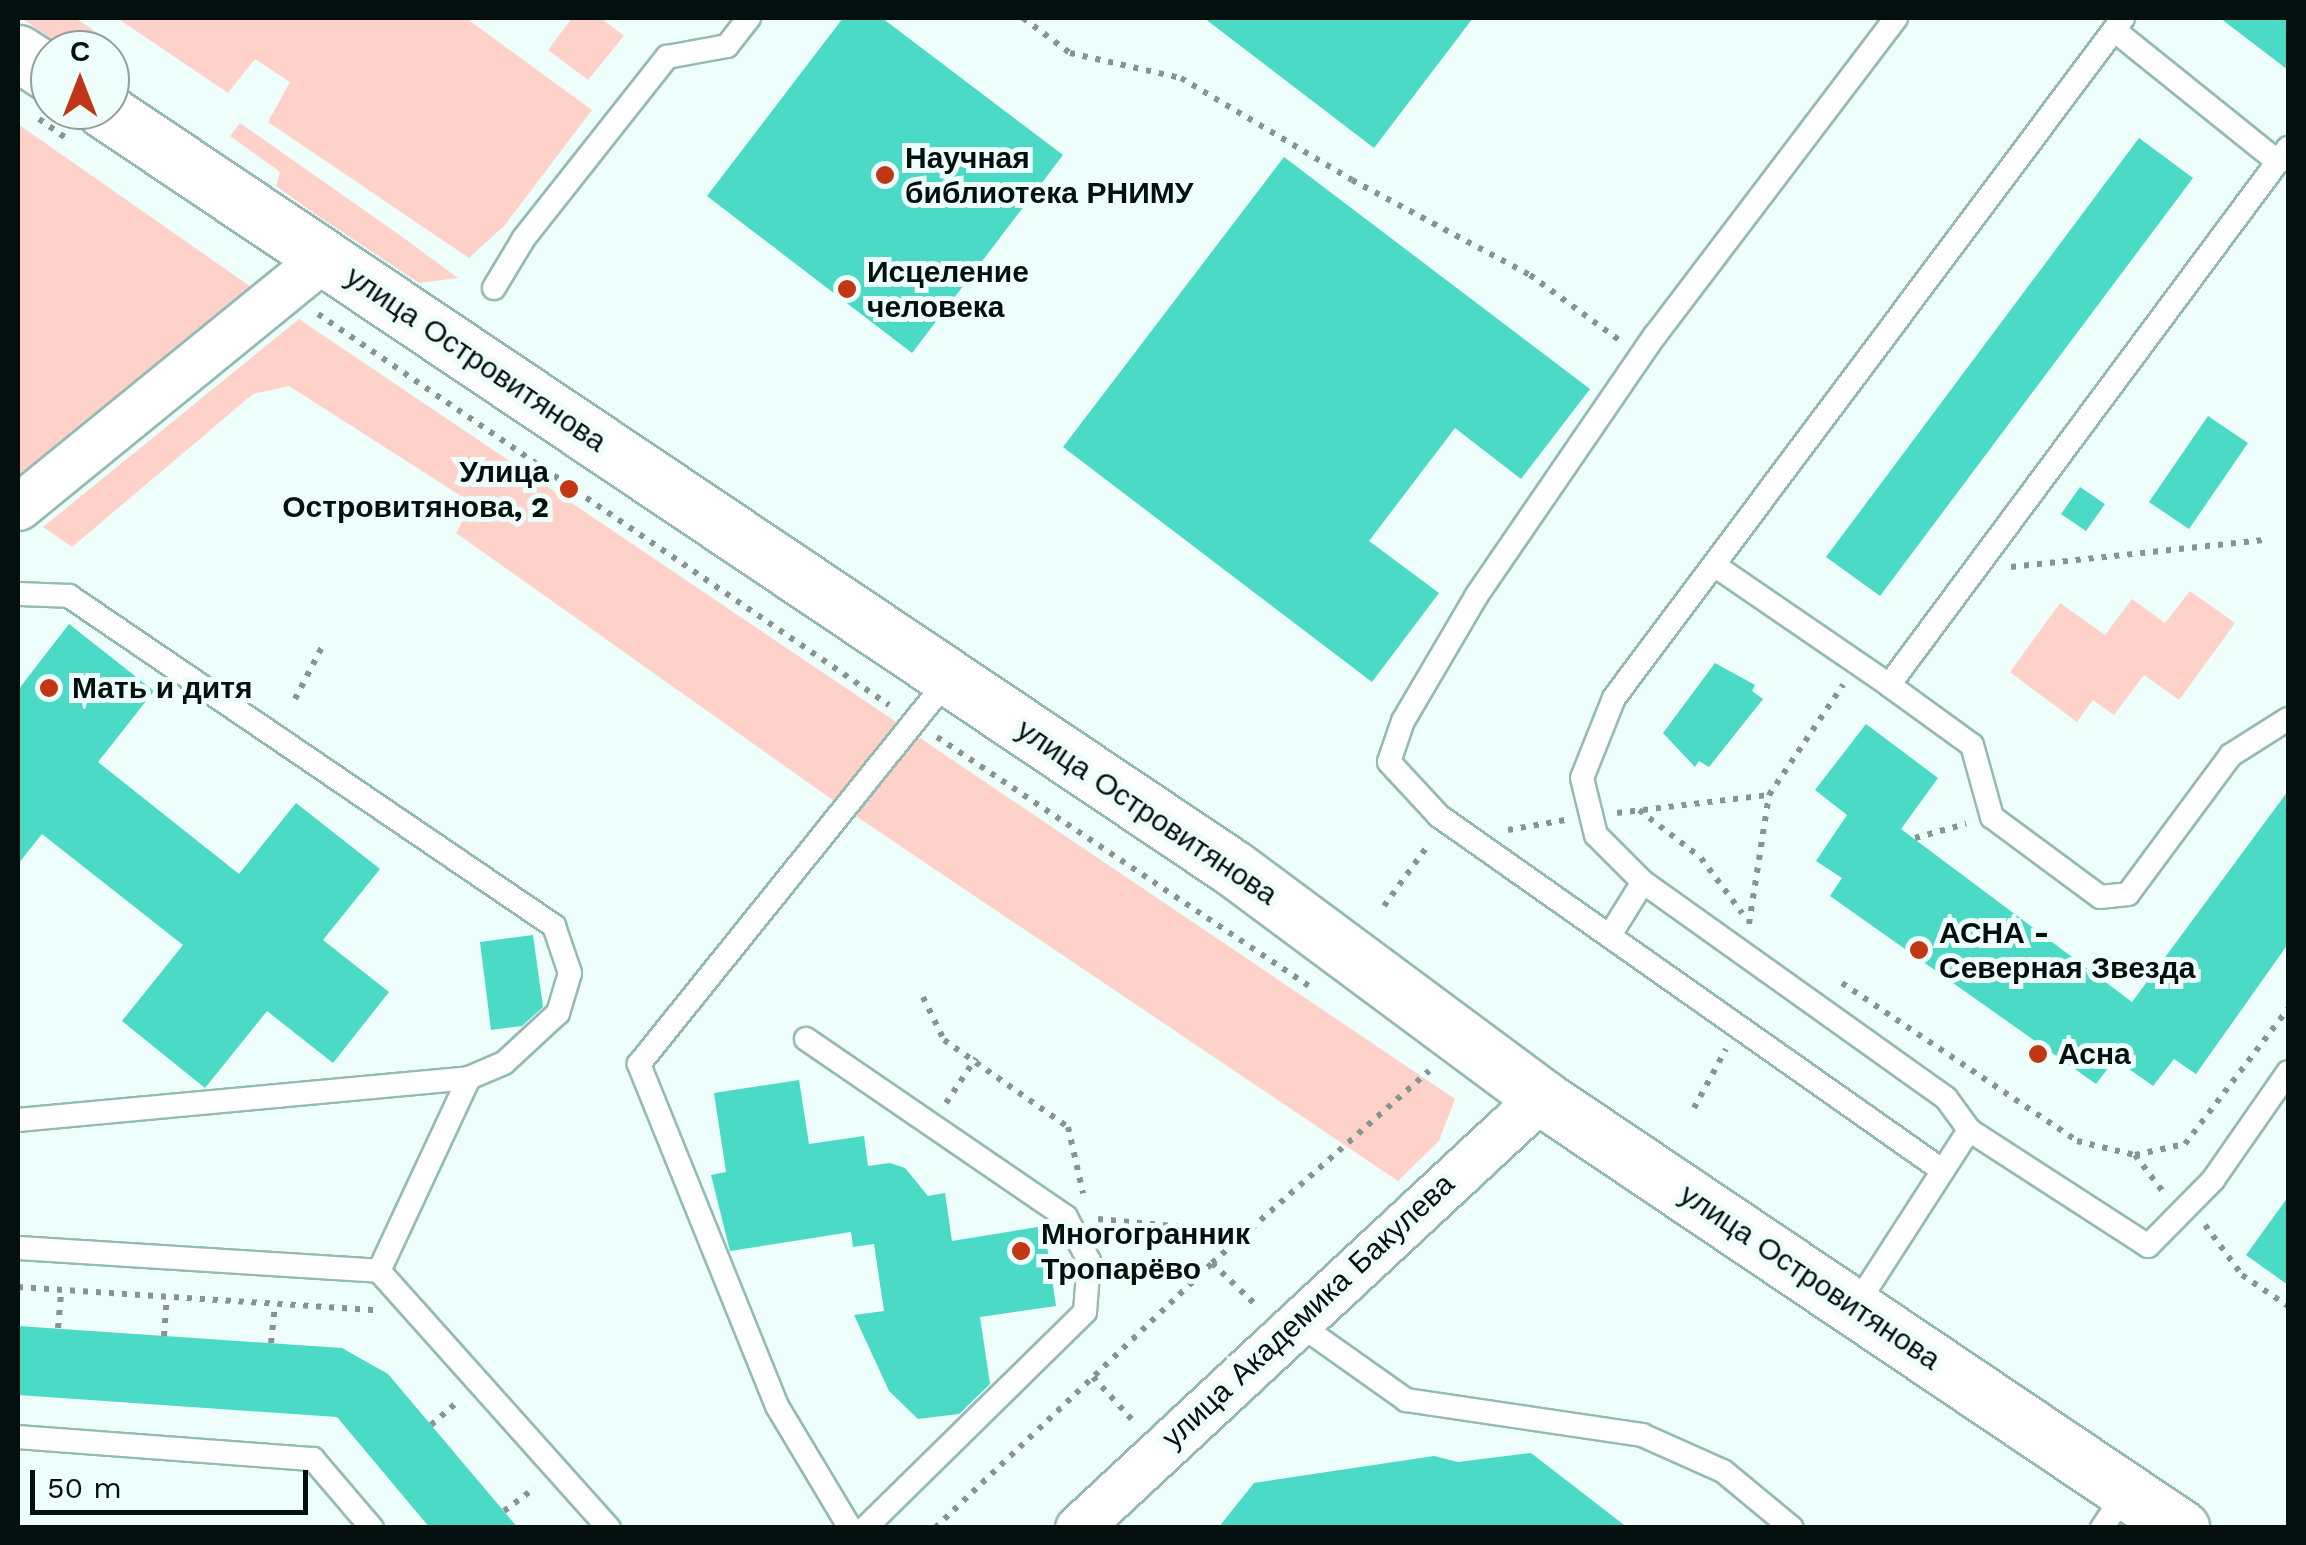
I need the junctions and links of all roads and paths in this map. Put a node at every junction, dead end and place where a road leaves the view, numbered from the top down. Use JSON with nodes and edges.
{"nodes":[{"id":1,"x":749,"y":18,"type":"edge"},
{"id":2,"x":1023,"y":18,"type":"edge"},
{"id":3,"x":1896,"y":18,"type":"edge"},
{"id":4,"x":2119,"y":24,"type":"edge"},
{"id":5,"x":93,"y":130,"type":"edge"},
{"id":6,"x":2283,"y":155,"type":"edge"},
{"id":7,"x":305,"y":274,"type":"junction"},
{"id":8,"x":494,"y":288,"type":"dead end"},
{"id":9,"x":1641,"y":356,"type":"junction"},
{"id":10,"x":18,"y":507,"type":"edge"},
{"id":11,"x":2264,"y":540,"type":"dead end"},
{"id":12,"x":1714,"y":565,"type":"junction"},
{"id":13,"x":1973,"y":572,"type":"junction"},
{"id":14,"x":18,"y":594,"type":"edge"},
{"id":15,"x":322,"y":648,"type":"dead end"},
{"id":16,"x":1858,"y":664,"type":"junction"},
{"id":17,"x":949,"y":678,"type":"junction"},
{"id":18,"x":1889,"y":685,"type":"junction"},
{"id":19,"x":295,"y":699,"type":"dead end"},
{"id":20,"x":2288,"y":719,"type":"edge"},
{"id":21,"x":914,"y":722,"type":"junction"},
{"id":22,"x":1639,"y":810,"type":"dead end"},
{"id":23,"x":1992,"y":817,"type":"junction"},
{"id":24,"x":1914,"y":838,"type":"dead end"},
{"id":25,"x":1426,"y":848,"type":"dead end"},
{"id":26,"x":1643,"y":882,"type":"junction"},
{"id":27,"x":1384,"y":906,"type":"dead end"},
{"id":28,"x":1750,"y":921,"type":"junction"},
{"id":29,"x":1766,"y":932,"type":"dead end"},
{"id":30,"x":1610,"y":936,"type":"junction"},
{"id":31,"x":1745,"y":956,"type":"junction"},
{"id":32,"x":1832,"y":976,"type":"dead end"},
{"id":33,"x":1320,"y":993,"type":"dead end"},
{"id":34,"x":923,"y":996,"type":"dead end"},
{"id":35,"x":2288,"y":1009,"type":"edge"},
{"id":36,"x":806,"y":1039,"type":"dead end"},
{"id":37,"x":1726,"y":1051,"type":"dead end"},
{"id":38,"x":976,"y":1058,"type":"junction"},
{"id":39,"x":1416,"y":1058,"type":"dead end"},
{"id":40,"x":2288,"y":1072,"type":"edge"},
{"id":41,"x":469,"y":1078,"type":"junction"},
{"id":42,"x":952,"y":1094,"type":"dead end"},
{"id":43,"x":1540,"y":1097,"type":"junction"},
{"id":44,"x":1694,"y":1108,"type":"dead end"},
{"id":45,"x":18,"y":1120,"type":"edge"},
{"id":46,"x":1970,"y":1130,"type":"junction"},
{"id":47,"x":2136,"y":1156,"type":"junction"},
{"id":48,"x":1939,"y":1168,"type":"junction"},
{"id":49,"x":2187,"y":1210,"type":"junction"},
{"id":50,"x":1078,"y":1218,"type":"junction"},
{"id":51,"x":18,"y":1248,"type":"edge"},
{"id":52,"x":1228,"y":1248,"type":"junction"},
{"id":53,"x":1212,"y":1263,"type":"junction"},
{"id":54,"x":379,"y":1271,"type":"junction"},
{"id":55,"x":18,"y":1288,"type":"edge"},
{"id":56,"x":61,"y":1290,"type":"junction"},
{"id":57,"x":166,"y":1297,"type":"junction"},
{"id":58,"x":275,"y":1304,"type":"junction"},
{"id":59,"x":2288,"y":1306,"type":"edge"},
{"id":60,"x":382,"y":1310,"type":"dead end"},
{"id":61,"x":1853,"y":1310,"type":"junction"},
{"id":62,"x":58,"y":1328,"type":"dead end"},
{"id":63,"x":1290,"y":1328,"type":"junction"},
{"id":64,"x":164,"y":1336,"type":"dead end"},
{"id":65,"x":272,"y":1343,"type":"dead end"},
{"id":66,"x":1093,"y":1377,"type":"junction"},
{"id":67,"x":447,"y":1385,"type":"dead end"},
{"id":68,"x":460,"y":1400,"type":"junction"},
{"id":69,"x":472,"y":1414,"type":"dead end"},
{"id":70,"x":431,"y":1425,"type":"dead end"},
{"id":71,"x":18,"y":1437,"type":"edge"},
{"id":72,"x":1160,"y":1450,"type":"junction"},
{"id":73,"x":524,"y":1472,"type":"dead end"},
{"id":74,"x":536,"y":1487,"type":"junction"},
{"id":75,"x":548,"y":1500,"type":"dead end"},
{"id":76,"x":2114,"y":1510,"type":"edge"},
{"id":77,"x":504,"y":1511,"type":"dead end"},
{"id":78,"x":372,"y":1528,"type":"edge"},
{"id":79,"x":609,"y":1528,"type":"edge"},
{"id":80,"x":850,"y":1528,"type":"edge"},
{"id":81,"x":865,"y":1528,"type":"edge"},
{"id":82,"x":936,"y":1528,"type":"edge"},
{"id":83,"x":1078,"y":1528,"type":"edge"},
{"id":84,"x":1792,"y":1528,"type":"edge"},
{"id":85,"x":2181,"y":1528,"type":"edge"}],
"edges":[{"from":1,"to":8,"type":"lane"},
{"from":2,"to":9,"type":"path"},
{"from":3,"to":9,"type":"lane"},
{"from":4,"to":6,"type":"lane"},
{"from":4,"to":12,"type":"lane"},
{"from":5,"to":7,"type":"main road","name":"улица Островитянова"},
{"from":6,"to":13,"type":"lane"},
{"from":7,"to":10,"type":"street"},
{"from":7,"to":17,"type":"main road","name":"улица Островитянова"},
{"from":7,"to":21,"type":"path"},
{"from":9,"to":30,"type":"lane"},
{"from":11,"to":13,"type":"path"},
{"from":12,"to":16,"type":"lane"},
{"from":12,"to":26,"type":"lane"},
{"from":13,"to":18,"type":"lane"},
{"from":14,"to":41,"type":"lane"},
{"from":15,"to":19,"type":"path"},
{"from":16,"to":18,"type":"lane"},
{"from":16,"to":28,"type":"path"},
{"from":17,"to":21,"type":"lane"},
{"from":17,"to":43,"type":"main road","name":"улица Островитянова"},
{"from":18,"to":23,"type":"lane"},
{"from":20,"to":23,"type":"lane"},
{"from":21,"to":33,"type":"path"},
{"from":21,"to":80,"type":"lane"},
{"from":22,"to":28,"type":"path"},
{"from":23,"to":24,"type":"path"},
{"from":25,"to":27,"type":"path"},
{"from":26,"to":30,"type":"lane"},
{"from":26,"to":31,"type":"lane"},
{"from":28,"to":29,"type":"path"},
{"from":28,"to":31,"type":"path"},
{"from":30,"to":48,"type":"lane"},
{"from":31,"to":46,"type":"lane"},
{"from":32,"to":47,"type":"path"},
{"from":34,"to":38,"type":"path"},
{"from":35,"to":47,"type":"path"},
{"from":36,"to":50,"type":"lane"},
{"from":37,"to":44,"type":"path"},
{"from":38,"to":42,"type":"path"},
{"from":38,"to":50,"type":"path"},
{"from":39,"to":52,"type":"path"},
{"from":40,"to":49,"type":"lane"},
{"from":41,"to":45,"type":"lane"},
{"from":41,"to":54,"type":"lane"},
{"from":43,"to":61,"type":"main road","name":"улица Островитянова"},
{"from":43,"to":63,"type":"street","name":"улица Академика Бакулева"},
{"from":46,"to":48,"type":"lane"},
{"from":46,"to":49,"type":"lane"},
{"from":47,"to":49,"type":"path"},
{"from":48,"to":61,"type":"lane"},
{"from":49,"to":59,"type":"path"},
{"from":50,"to":52,"type":"path"},
{"from":50,"to":81,"type":"lane"},
{"from":51,"to":54,"type":"lane"},
{"from":52,"to":53,"type":"path"},
{"from":53,"to":63,"type":"path"},
{"from":53,"to":66,"type":"path"},
{"from":54,"to":79,"type":"lane"},
{"from":55,"to":56,"type":"path"},
{"from":56,"to":57,"type":"path"},
{"from":56,"to":62,"type":"path"},
{"from":57,"to":58,"type":"path"},
{"from":57,"to":64,"type":"path"},
{"from":58,"to":60,"type":"path"},
{"from":58,"to":65,"type":"path"},
{"from":61,"to":76,"type":"main road","name":"улица Островитянова"},
{"from":63,"to":72,"type":"street","name":"улица Академика Бакулева"},
{"from":63,"to":84,"type":"lane"},
{"from":66,"to":72,"type":"path"},
{"from":66,"to":82,"type":"path"},
{"from":67,"to":68,"type":"path"},
{"from":68,"to":69,"type":"path"},
{"from":68,"to":70,"type":"path"},
{"from":71,"to":78,"type":"lane"},
{"from":72,"to":83,"type":"street","name":"улица Академика Бакулева"},
{"from":73,"to":74,"type":"path"},
{"from":74,"to":75,"type":"path"},
{"from":74,"to":77,"type":"path"},
{"from":76,"to":85,"type":"main road","name":"улица Островитянова"}]}
